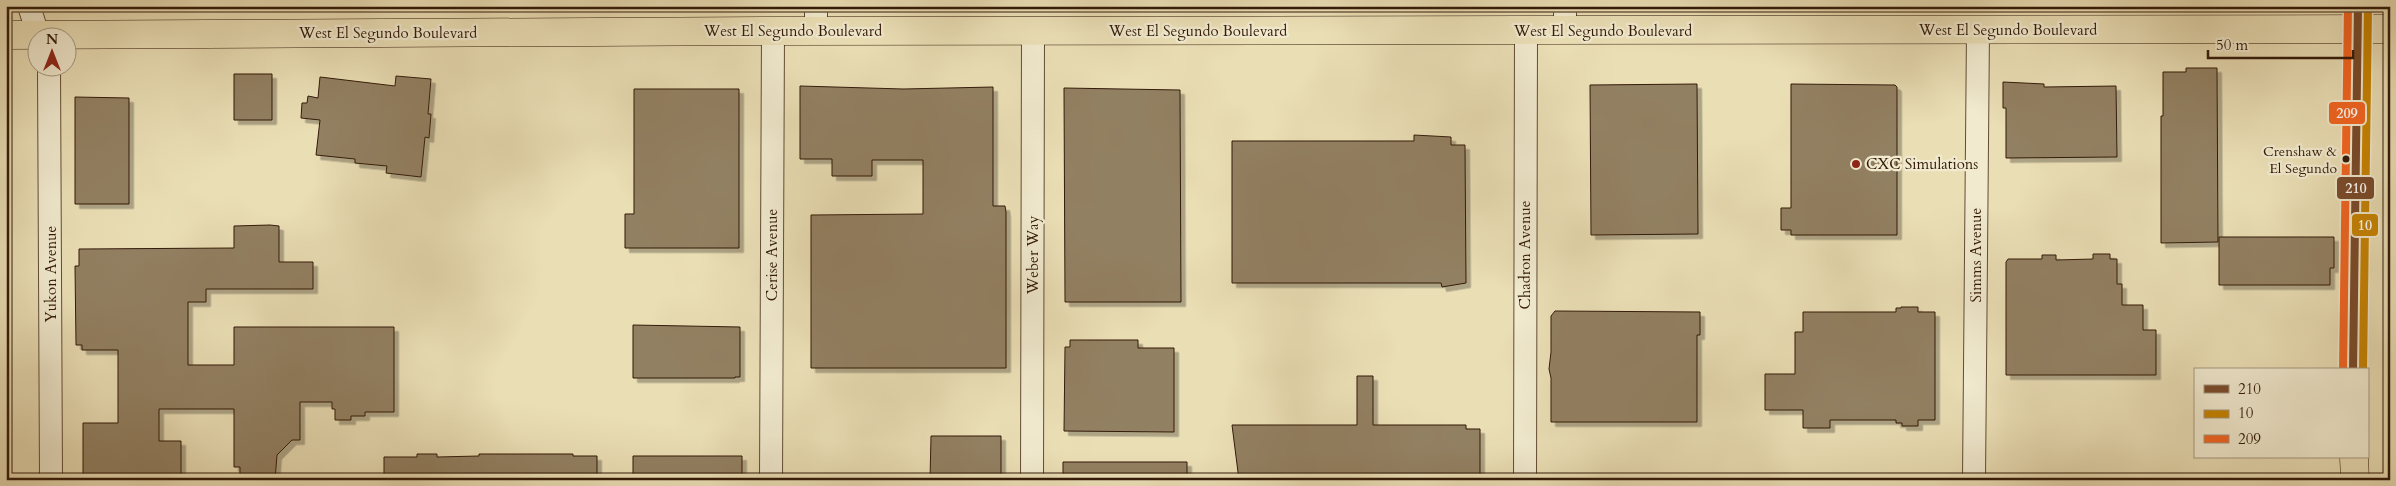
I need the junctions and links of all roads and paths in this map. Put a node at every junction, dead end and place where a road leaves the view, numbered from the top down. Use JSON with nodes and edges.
{"nodes":[{"id":1,"x":29,"y":6,"type":"edge"},
{"id":2,"x":816,"y":18,"type":"edge"},
{"id":3,"x":2357,"y":18,"type":"edge"},
{"id":4,"x":1565,"y":19,"type":"edge"},
{"id":5,"x":36,"y":28,"type":"edge"},
{"id":6,"x":2390,"y":29,"type":"edge"},
{"id":7,"x":773,"y":30,"type":"junction"},
{"id":8,"x":1978,"y":30,"type":"junction"},
{"id":9,"x":1033,"y":31,"type":"junction"},
{"id":10,"x":1526,"y":31,"type":"junction"},
{"id":11,"x":6,"y":35,"type":"edge"},
{"id":12,"x":28,"y":36,"type":"edge"},
{"id":13,"x":78,"y":36,"type":"edge"},
{"id":14,"x":49,"y":78,"type":"edge"},
{"id":15,"x":2353,"y":368,"type":"edge"},
{"id":16,"x":2354,"y":458,"type":"edge"},
{"id":17,"x":51,"y":480,"type":"edge"},
{"id":18,"x":772,"y":480,"type":"edge"},
{"id":19,"x":1032,"y":480,"type":"edge"},
{"id":20,"x":1525,"y":480,"type":"edge"},
{"id":21,"x":1974,"y":480,"type":"edge"},
{"id":22,"x":2354,"y":480,"type":"edge"}],
"edges":[{"from":1,"to":5,"type":"street"},
{"from":2,"to":7,"type":"main road","name":"West El Segundo Boulevard"},
{"from":2,"to":9,"type":"main road","name":"West El Segundo Boulevard"},
{"from":3,"to":6,"type":"main road","name":"West El Segundo Boulevard"},
{"from":3,"to":8,"type":"main road","name":"West El Segundo Boulevard"},
{"from":3,"to":15,"type":"main road"},
{"from":4,"to":8,"type":"main road","name":"West El Segundo Boulevard"},
{"from":4,"to":10,"type":"main road","name":"West El Segundo Boulevard"},
{"from":7,"to":13,"type":"main road","name":"West El Segundo Boulevard"},
{"from":7,"to":18,"type":"street","name":"Cerise Avenue"},
{"from":8,"to":21,"type":"street","name":"Simms Avenue"},
{"from":9,"to":10,"type":"main road","name":"West El Segundo Boulevard"},
{"from":9,"to":19,"type":"street","name":"Weber Way"},
{"from":10,"to":20,"type":"street","name":"Chadron Avenue"},
{"from":11,"to":12,"type":"main road","name":"West El Segundo Boulevard"},
{"from":14,"to":17,"type":"street","name":"Yukon Avenue"},
{"from":16,"to":22,"type":"main road"}]}
